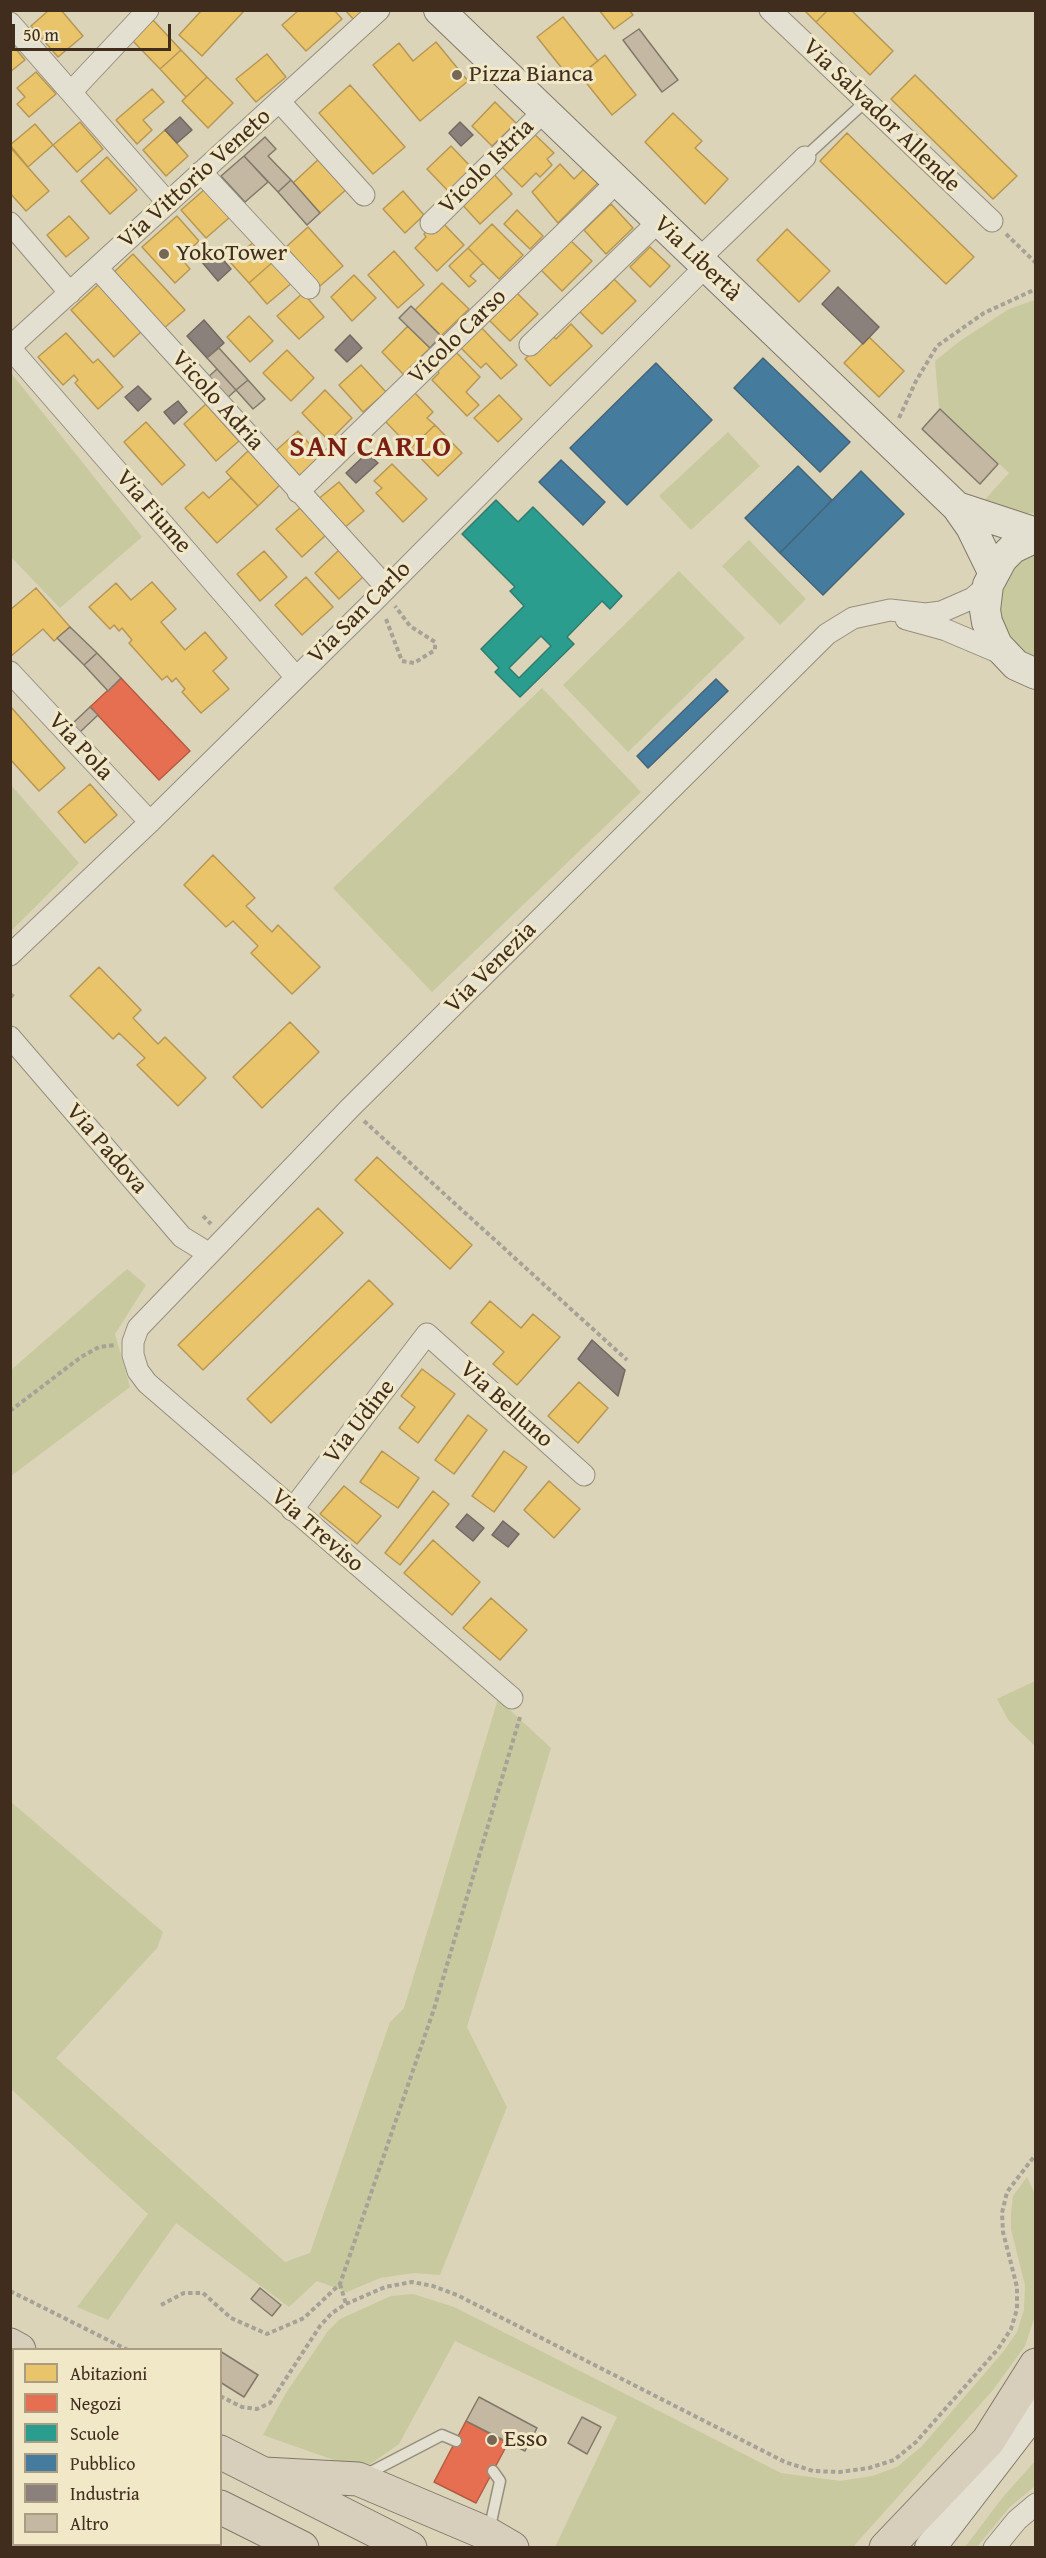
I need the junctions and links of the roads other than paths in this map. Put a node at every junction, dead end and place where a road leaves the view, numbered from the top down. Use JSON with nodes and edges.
{"nodes":[{"id":1,"x":148,"y":10,"type":"edge"},
{"id":2,"x":379,"y":10,"type":"edge"},
{"id":3,"x":439,"y":10,"type":"edge"},
{"id":4,"x":770,"y":10,"type":"edge"},
{"id":5,"x":10,"y":23,"type":"edge"},
{"id":6,"x":71,"y":92,"type":"junction"},
{"id":7,"x":279,"y":101,"type":"junction"},
{"id":8,"x":865,"y":102,"type":"junction"},
{"id":9,"x":544,"y":111,"type":"junction"},
{"id":10,"x":806,"y":157,"type":"joint"},
{"id":11,"x":201,"y":172,"type":"junction"},
{"id":12,"x":617,"y":182,"type":"junction"},
{"id":13,"x":364,"y":195,"type":"dead end"},
{"id":14,"x":168,"y":203,"type":"junction"},
{"id":15,"x":992,"y":221,"type":"road end"},
{"id":16,"x":658,"y":222,"type":"junction"},
{"id":17,"x":10,"y":223,"type":"edge"},
{"id":18,"x":431,"y":223,"type":"dead end"},
{"id":19,"x":702,"y":264,"type":"junction"},
{"id":20,"x":97,"y":268,"type":"junction"},
{"id":21,"x":309,"y":288,"type":"dead end"},
{"id":22,"x":70,"y":292,"type":"junction"},
{"id":23,"x":530,"y":345,"type":"dead end"},
{"id":24,"x":10,"y":348,"type":"edge"},
{"id":25,"x":298,"y":492,"type":"junction"},
{"id":26,"x":957,"y":507,"type":"junction"},
{"id":27,"x":1035,"y":535,"type":"edge"},
{"id":28,"x":991,"y":578,"type":"junction"},
{"id":29,"x":380,"y":595,"type":"junction"},
{"id":30,"x":879,"y":612,"type":"junction"},
{"id":31,"x":1005,"y":655,"type":"junction"},
{"id":32,"x":10,"y":672,"type":"edge"},
{"id":33,"x":1035,"y":674,"type":"edge"},
{"id":34,"x":296,"y":676,"type":"junction"},
{"id":35,"x":150,"y":822,"type":"junction"},
{"id":36,"x":10,"y":955,"type":"edge"},
{"id":37,"x":10,"y":1037,"type":"edge"},
{"id":38,"x":208,"y":1254,"type":"junction"},
{"id":39,"x":427,"y":1334,"type":"joint"},
{"id":40,"x":133,"y":1348,"type":"joint"},
{"id":41,"x":584,"y":1475,"type":"dead end"},
{"id":42,"x":292,"y":1510,"type":"junction"},
{"id":43,"x":512,"y":1698,"type":"road end"},
{"id":44,"x":1035,"y":2365,"type":"edge"},
{"id":45,"x":1032,"y":2415,"type":"edge"},
{"id":46,"x":456,"y":2441,"type":"dead end"},
{"id":47,"x":222,"y":2453,"type":"edge"},
{"id":48,"x":493,"y":2471,"type":"dead end"},
{"id":49,"x":264,"y":2474,"type":"junction"},
{"id":50,"x":358,"y":2479,"type":"junction"},
{"id":51,"x":1035,"y":2504,"type":"edge"},
{"id":52,"x":222,"y":2508,"type":"edge"},
{"id":53,"x":500,"y":2541,"type":"edge"},
{"id":54,"x":302,"y":2547,"type":"edge"},
{"id":55,"x":410,"y":2547,"type":"edge"},
{"id":56,"x":886,"y":2547,"type":"edge"},
{"id":57,"x":930,"y":2547,"type":"edge"},
{"id":58,"x":994,"y":2547,"type":"edge"}],
"edges":[{"from":1,"to":6,"type":"street"},
{"from":2,"to":7,"type":"street","name":"Via Vittorio Veneto"},
{"from":3,"to":9,"type":"street","name":"Via Libertà"},
{"from":4,"to":8,"type":"street","name":"Via Salvador Allende"},
{"from":5,"to":6,"type":"street"},
{"from":6,"to":14,"type":"street"},
{"from":7,"to":11,"type":"street","name":"Via Vittorio Veneto"},
{"from":7,"to":13,"type":"street"},
{"from":8,"to":10,"type":"lane"},
{"from":8,"to":15,"type":"street","name":"Via Salvador Allende"},
{"from":9,"to":12,"type":"street","name":"Via Libertà"},
{"from":9,"to":18,"type":"street","name":"Vicolo Istria"},
{"from":10,"to":19,"type":"street","name":"Via San Carlo"},
{"from":11,"to":14,"type":"street","name":"Via Vittorio Veneto"},
{"from":11,"to":21,"type":"street"},
{"from":12,"to":16,"type":"street","name":"Via Libertà"},
{"from":12,"to":25,"type":"street","name":"Vicolo Carso"},
{"from":14,"to":20,"type":"street","name":"Via Vittorio Veneto"},
{"from":16,"to":19,"type":"street","name":"Via Libertà"},
{"from":16,"to":23,"type":"street"},
{"from":17,"to":22,"type":"street"},
{"from":19,"to":26,"type":"street","name":"Via Libertà"},
{"from":19,"to":29,"type":"street","name":"Via San Carlo"},
{"from":20,"to":22,"type":"street","name":"Via Vittorio Veneto"},
{"from":20,"to":25,"type":"street","name":"Vicolo Adria"},
{"from":22,"to":24,"type":"street","name":"Via Vittorio Veneto"},
{"from":24,"to":34,"type":"street","name":"Via Fiume"},
{"from":25,"to":29,"type":"street","name":"Vicolo Adria"},
{"from":26,"to":27,"type":"street","name":"Via Libertà"},
{"from":26,"to":28,"type":"street","name":"Via Libertà"},
{"from":27,"to":28,"type":"street"},
{"from":28,"to":30,"type":"street","name":"Via Venezia"},
{"from":28,"to":31,"type":"street"},
{"from":29,"to":34,"type":"street","name":"Via San Carlo"},
{"from":30,"to":31,"type":"street","name":"Via Venezia"},
{"from":30,"to":38,"type":"street","name":"Via Venezia"},
{"from":31,"to":33,"type":"street"},
{"from":32,"to":35,"type":"street","name":"Via Pola"},
{"from":34,"to":35,"type":"street","name":"Via San Carlo"},
{"from":35,"to":36,"type":"street","name":"Via San Carlo"},
{"from":37,"to":38,"type":"street","name":"Via Padova"},
{"from":38,"to":40,"type":"street","name":"Via Venezia"},
{"from":39,"to":41,"type":"street","name":"Via Belluno"},
{"from":39,"to":42,"type":"street","name":"Via Udine"},
{"from":40,"to":42,"type":"street","name":"Via Treviso"},
{"from":42,"to":43,"type":"street","name":"Via Treviso"},
{"from":44,"to":56,"type":"highway"},
{"from":45,"to":57,"type":"street"},
{"from":46,"to":50,"type":"lane"},
{"from":47,"to":49,"type":"highway"},
{"from":48,"to":53,"type":"lane"},
{"from":49,"to":50,"type":"highway"},
{"from":49,"to":55,"type":"highway"},
{"from":50,"to":53,"type":"highway"},
{"from":51,"to":58,"type":"street"},
{"from":52,"to":54,"type":"highway"}]}
